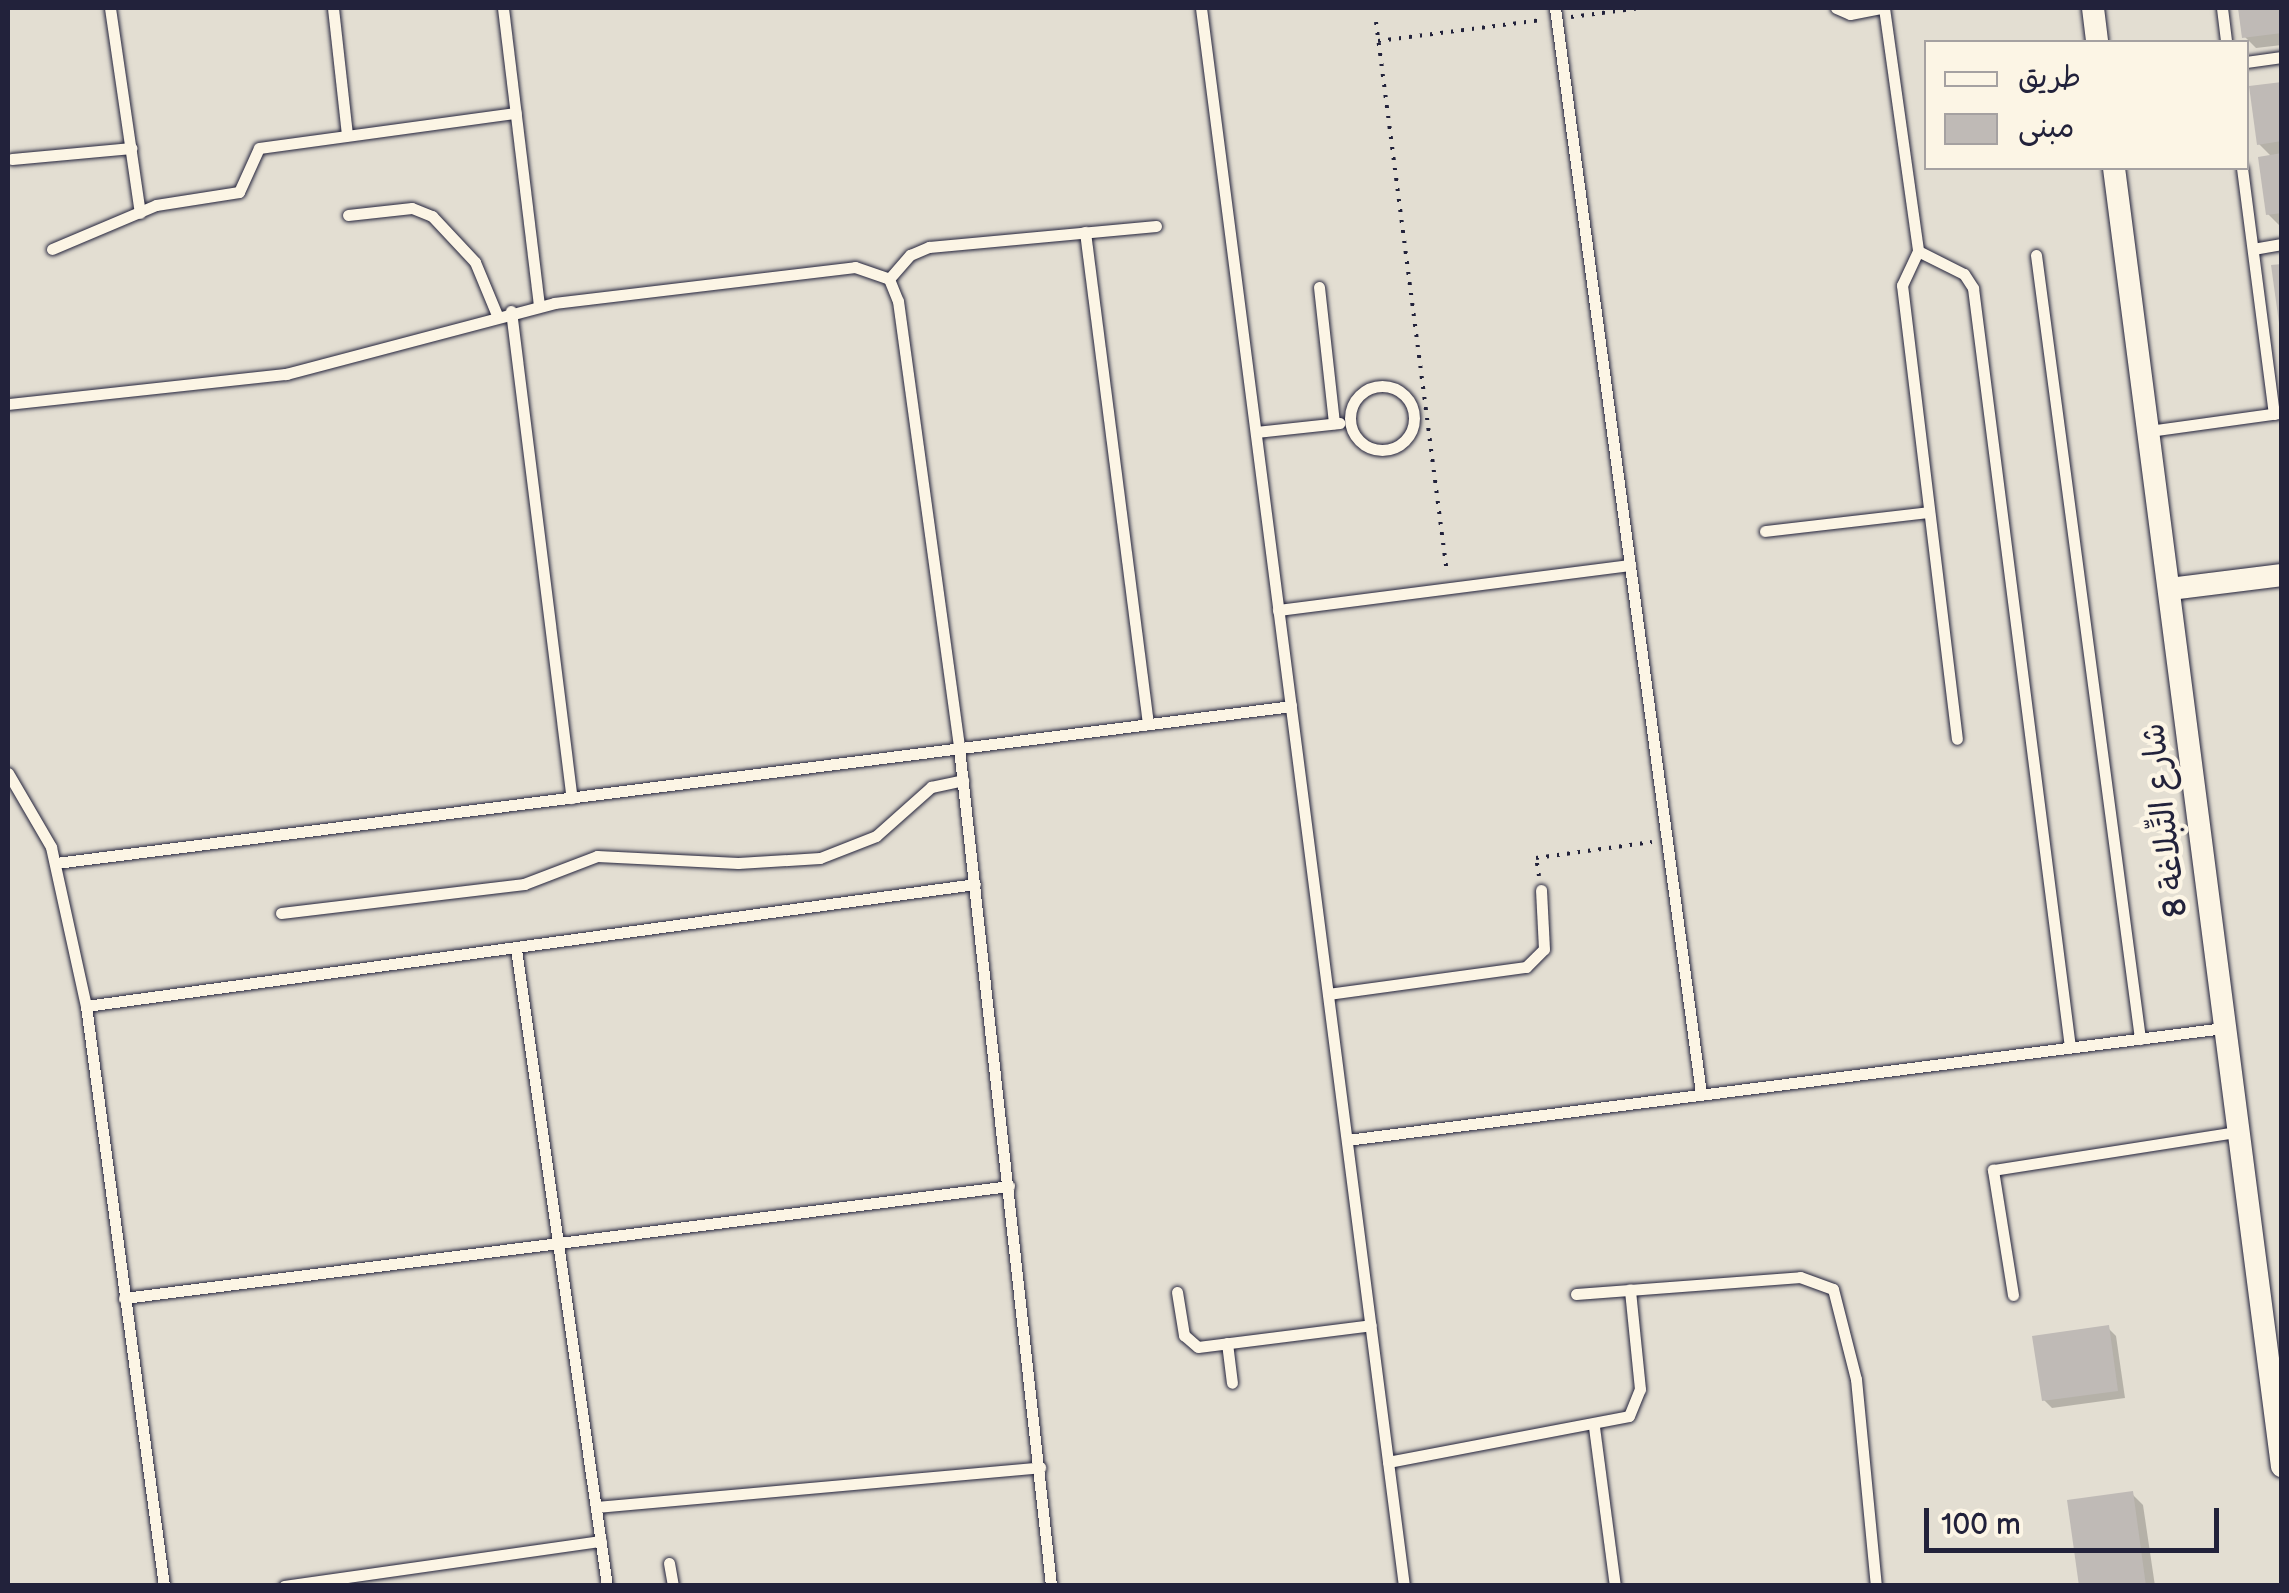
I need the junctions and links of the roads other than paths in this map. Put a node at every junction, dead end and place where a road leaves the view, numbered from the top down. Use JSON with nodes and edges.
{"nodes":[{"id":1,"x":110,"y":8,"type":"edge"},
{"id":2,"x":333,"y":8,"type":"edge"},
{"id":3,"x":503,"y":8,"type":"edge"},
{"id":4,"x":1201,"y":8,"type":"edge"},
{"id":5,"x":1836,"y":8,"type":"edge"},
{"id":6,"x":1882,"y":8,"type":"edge"},
{"id":7,"x":2092,"y":8,"type":"edge"},
{"id":8,"x":2222,"y":8,"type":"edge"},
{"id":9,"x":1556,"y":13,"type":"edge"},
{"id":10,"x":2097,"y":40,"type":"edge"},
{"id":11,"x":2226,"y":40,"type":"edge"},
{"id":12,"x":2282,"y":57,"type":"edge"},
{"id":13,"x":2249,"y":62,"type":"edge"},
{"id":14,"x":516,"y":113,"type":"junction"},
{"id":15,"x":348,"y":135,"type":"junction"},
{"id":16,"x":131,"y":148,"type":"junction"},
{"id":17,"x":12,"y":159,"type":"dead end"},
{"id":18,"x":2114,"y":170,"type":"edge"},
{"id":19,"x":2242,"y":170,"type":"edge"},
{"id":20,"x":140,"y":213,"type":"junction"},
{"id":21,"x":348,"y":215,"type":"dead end"},
{"id":22,"x":1156,"y":226,"type":"dead end"},
{"id":23,"x":1084,"y":232,"type":"junction"},
{"id":24,"x":2282,"y":244,"type":"edge"},
{"id":25,"x":52,"y":249,"type":"dead end"},
{"id":26,"x":2253,"y":249,"type":"junction"},
{"id":27,"x":1918,"y":251,"type":"junction"},
{"id":28,"x":2036,"y":255,"type":"dead end"},
{"id":29,"x":889,"y":278,"type":"junction"},
{"id":30,"x":1320,"y":287,"type":"dead end"},
{"id":31,"x":540,"y":306,"type":"junction"},
{"id":32,"x":504,"y":313,"type":"junction"},
{"id":33,"x":8,"y":404,"type":"edge"},
{"id":34,"x":2278,"y":413,"type":"edge"},
{"id":35,"x":1349,"y":422,"type":"junction"},
{"id":36,"x":1334,"y":423,"type":"junction"},
{"id":37,"x":2149,"y":431,"type":"junction"},
{"id":38,"x":1256,"y":432,"type":"junction"},
{"id":39,"x":1929,"y":512,"type":"junction"},
{"id":40,"x":1765,"y":531,"type":"dead end"},
{"id":41,"x":1630,"y":566,"type":"junction"},
{"id":42,"x":2282,"y":575,"type":"edge"},
{"id":43,"x":2170,"y":589,"type":"junction"},
{"id":44,"x":1278,"y":610,"type":"junction"},
{"id":45,"x":1291,"y":706,"type":"junction"},
{"id":46,"x":1148,"y":724,"type":"junction"},
{"id":47,"x":1957,"y":739,"type":"dead end"},
{"id":48,"x":960,"y":748,"type":"junction"},
{"id":49,"x":8,"y":773,"type":"edge"},
{"id":50,"x":963,"y":780,"type":"junction"},
{"id":51,"x":572,"y":798,"type":"junction"},
{"id":52,"x":56,"y":863,"type":"junction"},
{"id":53,"x":975,"y":884,"type":"junction"},
{"id":54,"x":1541,"y":890,"type":"road end"},
{"id":55,"x":281,"y":913,"type":"dead end"},
{"id":56,"x":516,"y":949,"type":"junction"},
{"id":57,"x":1328,"y":994,"type":"junction"},
{"id":58,"x":86,"y":1006,"type":"junction"},
{"id":59,"x":2224,"y":1028,"type":"junction"},
{"id":60,"x":2140,"y":1038,"type":"junction"},
{"id":61,"x":2070,"y":1047,"type":"junction"},
{"id":62,"x":1702,"y":1094,"type":"junction"},
{"id":63,"x":2236,"y":1132,"type":"junction"},
{"id":64,"x":1347,"y":1140,"type":"junction"},
{"id":65,"x":1009,"y":1186,"type":"junction"},
{"id":66,"x":558,"y":1247,"type":"junction"},
{"id":67,"x":1630,"y":1290,"type":"junction"},
{"id":68,"x":1177,"y":1292,"type":"dead end"},
{"id":69,"x":1576,"y":1294,"type":"dead end"},
{"id":70,"x":2014,"y":1295,"type":"dead end"},
{"id":71,"x":124,"y":1298,"type":"junction"},
{"id":72,"x":1371,"y":1325,"type":"junction"},
{"id":73,"x":1227,"y":1343,"type":"junction"},
{"id":74,"x":1232,"y":1383,"type":"dead end"},
{"id":75,"x":1594,"y":1427,"type":"junction"},
{"id":76,"x":1388,"y":1462,"type":"junction"},
{"id":77,"x":2282,"y":1466,"type":"edge"},
{"id":78,"x":1040,"y":1467,"type":"junction"},
{"id":79,"x":596,"y":1507,"type":"junction"},
{"id":80,"x":601,"y":1541,"type":"junction"},
{"id":81,"x":669,"y":1564,"type":"dead end"},
{"id":82,"x":337,"y":1582,"type":"edge"},
{"id":83,"x":164,"y":1586,"type":"edge"},
{"id":84,"x":284,"y":1586,"type":"edge"},
{"id":85,"x":607,"y":1586,"type":"edge"},
{"id":86,"x":672,"y":1586,"type":"edge"},
{"id":87,"x":1052,"y":1586,"type":"edge"},
{"id":88,"x":1404,"y":1586,"type":"edge"},
{"id":89,"x":1615,"y":1586,"type":"edge"},
{"id":90,"x":1876,"y":1586,"type":"edge"}],
"edges":[{"from":1,"to":16,"type":"lane"},
{"from":2,"to":15,"type":"lane"},
{"from":3,"to":14,"type":"lane"},
{"from":4,"to":38,"type":"lane"},
{"from":5,"to":6,"type":"lane"},
{"from":6,"to":27,"type":"lane"},
{"from":7,"to":10,"type":"street"},
{"from":8,"to":11,"type":"lane"},
{"from":9,"to":41,"type":"lane"},
{"from":12,"to":13,"type":"lane"},
{"from":14,"to":15,"type":"lane"},
{"from":14,"to":31,"type":"lane"},
{"from":15,"to":20,"type":"lane"},
{"from":16,"to":17,"type":"lane"},
{"from":16,"to":20,"type":"lane"},
{"from":18,"to":37,"type":"street","name":"شارع التِّبلاغة 8"},
{"from":19,"to":26,"type":"lane"},
{"from":20,"to":25,"type":"lane"},
{"from":21,"to":32,"type":"lane"},
{"from":22,"to":23,"type":"lane"},
{"from":23,"to":29,"type":"lane"},
{"from":23,"to":46,"type":"lane"},
{"from":24,"to":26,"type":"lane"},
{"from":26,"to":34,"type":"lane"},
{"from":27,"to":39,"type":"lane"},
{"from":27,"to":61,"type":"lane"},
{"from":28,"to":60,"type":"lane"},
{"from":29,"to":31,"type":"lane"},
{"from":29,"to":48,"type":"lane"},
{"from":30,"to":36,"type":"lane"},
{"from":31,"to":32,"type":"lane"},
{"from":32,"to":33,"type":"lane"},
{"from":32,"to":51,"type":"lane"},
{"from":34,"to":37,"type":"lane"},
{"from":35,"to":35,"type":"lane"},
{"from":35,"to":36,"type":"lane"},
{"from":36,"to":38,"type":"lane"},
{"from":37,"to":43,"type":"street","name":"شارع التِّبلاغة 8"},
{"from":38,"to":44,"type":"lane"},
{"from":39,"to":40,"type":"lane"},
{"from":39,"to":47,"type":"lane"},
{"from":41,"to":44,"type":"lane"},
{"from":41,"to":62,"type":"lane"},
{"from":42,"to":43,"type":"street"},
{"from":43,"to":59,"type":"street","name":"شارع التِّبلاغة 8"},
{"from":44,"to":45,"type":"lane"},
{"from":45,"to":46,"type":"lane"},
{"from":45,"to":57,"type":"lane"},
{"from":46,"to":48,"type":"lane"},
{"from":48,"to":50,"type":"lane"},
{"from":48,"to":51,"type":"lane"},
{"from":49,"to":52,"type":"lane"},
{"from":50,"to":53,"type":"lane"},
{"from":50,"to":55,"type":"lane"},
{"from":51,"to":52,"type":"lane"},
{"from":52,"to":58,"type":"lane"},
{"from":53,"to":56,"type":"lane"},
{"from":53,"to":65,"type":"lane"},
{"from":54,"to":57,"type":"lane"},
{"from":56,"to":58,"type":"lane"},
{"from":56,"to":66,"type":"lane"},
{"from":57,"to":64,"type":"lane"},
{"from":58,"to":71,"type":"lane"},
{"from":59,"to":60,"type":"lane"},
{"from":59,"to":63,"type":"street","name":"شارع التِّبلاغة 8"},
{"from":60,"to":61,"type":"lane"},
{"from":61,"to":62,"type":"lane"},
{"from":62,"to":64,"type":"lane"},
{"from":63,"to":70,"type":"lane"},
{"from":63,"to":77,"type":"street","name":"شارع التِّبلاغة 8"},
{"from":64,"to":72,"type":"lane"},
{"from":65,"to":66,"type":"lane"},
{"from":65,"to":78,"type":"lane"},
{"from":66,"to":71,"type":"lane"},
{"from":66,"to":79,"type":"lane"},
{"from":67,"to":69,"type":"lane"},
{"from":67,"to":75,"type":"lane"},
{"from":67,"to":90,"type":"lane"},
{"from":68,"to":73,"type":"lane"},
{"from":71,"to":83,"type":"lane"},
{"from":72,"to":73,"type":"lane"},
{"from":72,"to":76,"type":"lane"},
{"from":73,"to":74,"type":"lane"},
{"from":75,"to":76,"type":"lane"},
{"from":75,"to":89,"type":"lane"},
{"from":76,"to":88,"type":"lane"},
{"from":78,"to":79,"type":"lane"},
{"from":78,"to":87,"type":"lane"},
{"from":79,"to":80,"type":"lane"},
{"from":80,"to":82,"type":"lane"},
{"from":80,"to":85,"type":"lane"},
{"from":81,"to":86,"type":"lane"},
{"from":82,"to":84,"type":"lane"}]}
